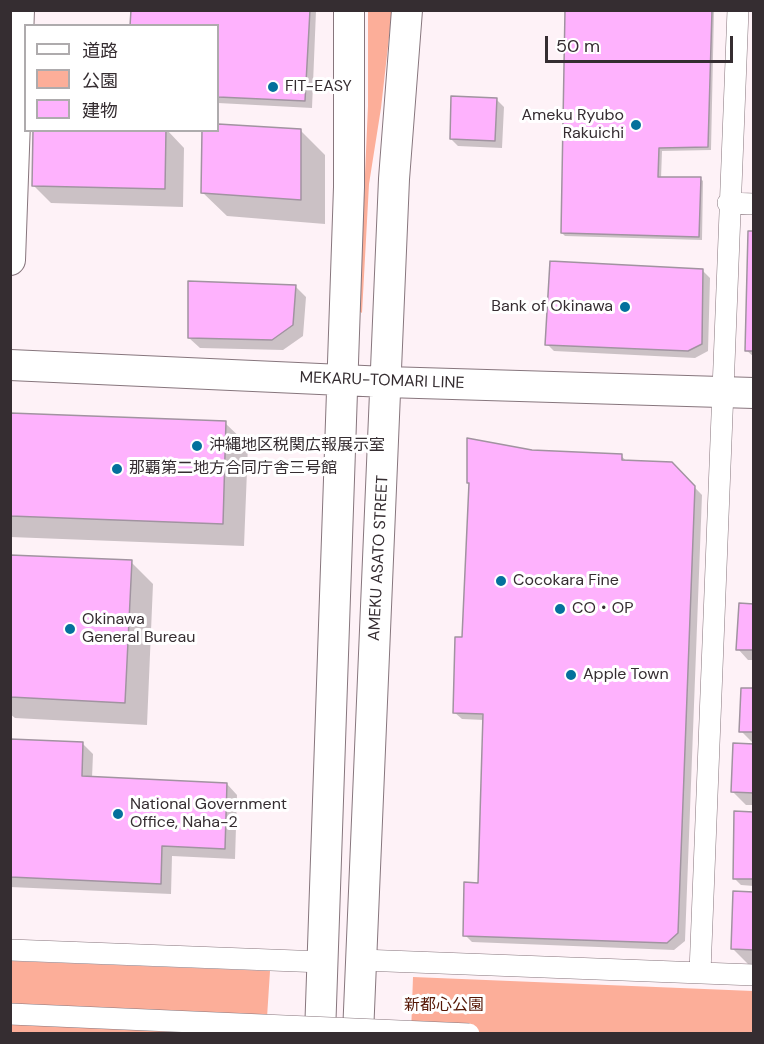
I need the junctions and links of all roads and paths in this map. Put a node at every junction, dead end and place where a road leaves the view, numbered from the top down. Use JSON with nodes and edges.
{"nodes":[{"id":1,"x":19,"y":10,"type":"edge"},
{"id":2,"x":349,"y":10,"type":"edge"},
{"id":3,"x":407,"y":10,"type":"edge"},
{"id":4,"x":738,"y":10,"type":"edge"},
{"id":5,"x":728,"y":203,"type":"junction"},
{"id":6,"x":753,"y":204,"type":"edge"},
{"id":7,"x":10,"y":260,"type":"edge"},
{"id":8,"x":10,"y":366,"type":"edge"},
{"id":9,"x":341,"y":380,"type":"junction"},
{"id":10,"x":386,"y":382,"type":"junction"},
{"id":11,"x":722,"y":392,"type":"junction"},
{"id":12,"x":753,"y":393,"type":"edge"},
{"id":13,"x":10,"y":950,"type":"edge"},
{"id":14,"x":361,"y":960,"type":"junction"},
{"id":15,"x":323,"y":962,"type":"junction"},
{"id":16,"x":700,"y":972,"type":"junction"},
{"id":17,"x":753,"y":975,"type":"edge"},
{"id":18,"x":10,"y":1014,"type":"edge"},
{"id":19,"x":320,"y":1034,"type":"edge"},
{"id":20,"x":358,"y":1034,"type":"edge"},
{"id":21,"x":469,"y":1034,"type":"edge"}],
"edges":[{"from":1,"to":7,"type":"street"},
{"from":2,"to":9,"type":"street"},
{"from":3,"to":10,"type":"street","name":"AMEKU ASATO STREET"},
{"from":4,"to":5,"type":"street"},
{"from":5,"to":6,"type":"street"},
{"from":5,"to":11,"type":"street"},
{"from":8,"to":9,"type":"street","name":"MEKARU-TOMARI LINE"},
{"from":9,"to":10,"type":"street","name":"MEKARU-TOMARI LINE"},
{"from":9,"to":15,"type":"street"},
{"from":10,"to":11,"type":"street","name":"MEKARU-TOMARI LINE"},
{"from":10,"to":14,"type":"street","name":"AMEKU ASATO STREET"},
{"from":11,"to":12,"type":"street","name":"MEKARU-TOMARI LINE"},
{"from":11,"to":16,"type":"street"},
{"from":13,"to":15,"type":"street"},
{"from":14,"to":16,"type":"street"},
{"from":14,"to":20,"type":"street","name":"AMEKU ASATO STREET"},
{"from":15,"to":19,"type":"street"},
{"from":16,"to":17,"type":"street"},
{"from":18,"to":21,"type":"street","bridge":true}]}
